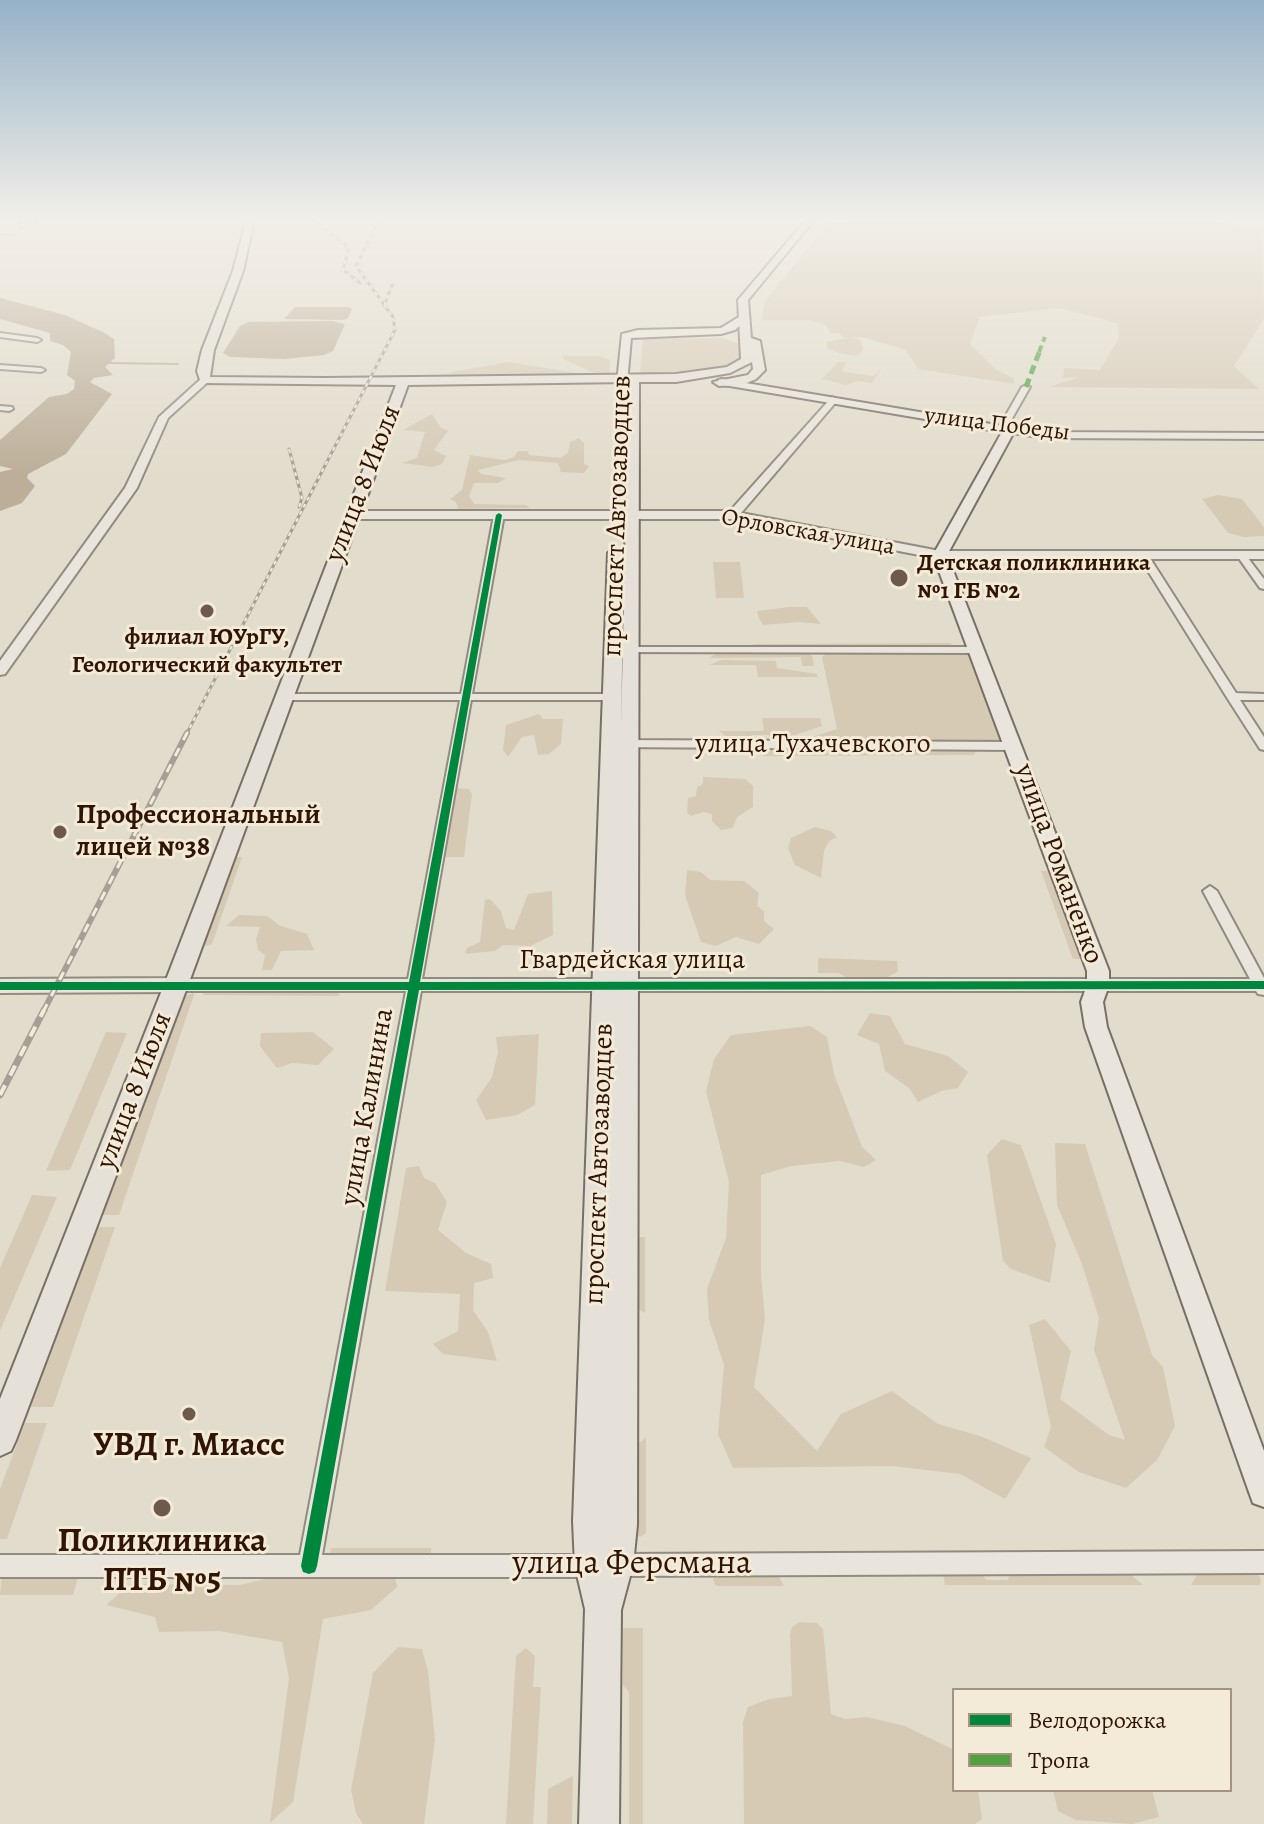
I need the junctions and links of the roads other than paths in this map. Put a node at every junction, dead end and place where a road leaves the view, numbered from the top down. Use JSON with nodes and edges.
{"nodes":[{"id":1,"x":225,"y":306,"type":"edge"},
{"id":2,"x":744,"y":306,"type":"edge"},
{"id":3,"x":743,"y":313,"type":"junction"},
{"id":4,"x":700,"y":333,"type":"junction"},
{"id":5,"x":0,"y":335,"type":"edge"},
{"id":6,"x":749,"y":335,"type":"junction"},
{"id":7,"x":633,"y":336,"type":"junction"},
{"id":8,"x":37,"y":340,"type":"dead end"},
{"id":9,"x":0,"y":367,"type":"edge"},
{"id":10,"x":41,"y":370,"type":"dead end"},
{"id":11,"x":759,"y":370,"type":"junction"},
{"id":12,"x":403,"y":381,"type":"junction"},
{"id":13,"x":628,"y":381,"type":"junction"},
{"id":14,"x":722,"y":382,"type":"junction"},
{"id":15,"x":458,"y":383,"type":"junction"},
{"id":16,"x":200,"y":384,"type":"junction"},
{"id":17,"x":1026,"y":387,"type":"dead end"},
{"id":18,"x":779,"y":392,"type":"junction"},
{"id":19,"x":832,"y":400,"type":"junction"},
{"id":20,"x":395,"y":402,"type":"junction"},
{"id":21,"x":1006,"y":430,"type":"junction"},
{"id":22,"x":1264,"y":436,"type":"edge"},
{"id":23,"x":618,"y":485,"type":"dead end"},
{"id":24,"x":622,"y":510,"type":"junction"},
{"id":25,"x":352,"y":515,"type":"junction"},
{"id":26,"x":499,"y":515,"type":"junction"},
{"id":27,"x":733,"y":515,"type":"junction"},
{"id":28,"x":940,"y":555,"type":"junction"},
{"id":29,"x":1143,"y":555,"type":"junction"},
{"id":30,"x":1241,"y":555,"type":"junction"},
{"id":31,"x":1264,"y":555,"type":"edge"},
{"id":32,"x":1264,"y":586,"type":"edge"},
{"id":33,"x":622,"y":650,"type":"junction"},
{"id":34,"x":977,"y":650,"type":"junction"},
{"id":35,"x":0,"y":671,"type":"edge"},
{"id":36,"x":1232,"y":696,"type":"junction"},
{"id":37,"x":282,"y":697,"type":"junction"},
{"id":38,"x":466,"y":697,"type":"junction"},
{"id":39,"x":613,"y":697,"type":"junction"},
{"id":40,"x":1264,"y":697,"type":"edge"},
{"id":41,"x":621,"y":744,"type":"junction"},
{"id":42,"x":1014,"y":746,"type":"junction"},
{"id":43,"x":1264,"y":746,"type":"edge"},
{"id":44,"x":1210,"y":891,"type":"dead end"},
{"id":45,"x":176,"y":985,"type":"junction"},
{"id":46,"x":414,"y":985,"type":"junction"},
{"id":47,"x":616,"y":985,"type":"junction"},
{"id":48,"x":1098,"y":985,"type":"junction"},
{"id":49,"x":0,"y":986,"type":"edge"},
{"id":50,"x":1263,"y":988,"type":"edge"},
{"id":51,"x":0,"y":1440,"type":"edge"},
{"id":52,"x":1264,"y":1492,"type":"edge"},
{"id":53,"x":1264,"y":1562,"type":"edge"},
{"id":54,"x":604,"y":1565,"type":"junction"},
{"id":55,"x":0,"y":1566,"type":"edge"},
{"id":56,"x":309,"y":1566,"type":"junction"},
{"id":57,"x":599,"y":1824,"type":"edge"}],
"edges":[{"from":1,"to":16,"type":"main road"},
{"from":2,"to":3,"type":"main road"},
{"from":3,"to":4,"type":"main road"},
{"from":3,"to":6,"type":"main road"},
{"from":4,"to":6,"type":"main road"},
{"from":4,"to":7,"type":"main road"},
{"from":5,"to":8,"type":"street"},
{"from":6,"to":7,"type":"main road"},
{"from":6,"to":11,"type":"main road"},
{"from":6,"to":13,"type":"main road"},
{"from":7,"to":13,"type":"main road","name":"проспект Автозаводцев"},
{"from":9,"to":10,"type":"street"},
{"from":11,"to":14,"type":"main road"},
{"from":11,"to":18,"type":"main road"},
{"from":12,"to":13,"type":"main road"},
{"from":12,"to":15,"type":"main road"},
{"from":12,"to":16,"type":"main road"},
{"from":12,"to":20,"type":"main road","name":"улица 8 Июля"},
{"from":13,"to":14,"type":"main road"},
{"from":13,"to":15,"type":"main road"},
{"from":13,"to":23,"type":"main road","name":"проспект Автозаводцев"},
{"from":13,"to":24,"type":"main road","name":"проспект Автозаводцев"},
{"from":14,"to":18,"type":"main road","name":"улица Победы"},
{"from":15,"to":20,"type":"main road"},
{"from":16,"to":35,"type":"street"},
{"from":17,"to":21,"type":"street"},
{"from":18,"to":19,"type":"main road","name":"улица Победы"},
{"from":19,"to":21,"type":"main road","name":"улица Победы"},
{"from":19,"to":27,"type":"street"},
{"from":20,"to":25,"type":"main road","name":"улица 8 Июля"},
{"from":21,"to":22,"type":"street","name":"улица Победы"},
{"from":21,"to":28,"type":"main road"},
{"from":24,"to":26,"type":"street","name":"Орловская улица"},
{"from":24,"to":27,"type":"street","name":"Орловская улица"},
{"from":24,"to":33,"type":"main road","name":"проспект Автозаводцев"},
{"from":25,"to":26,"type":"street","name":"Орловская улица"},
{"from":25,"to":37,"type":"main road","name":"улица 8 Июля"},
{"from":26,"to":38,"type":"street","name":"улица Калинина"},
{"from":27,"to":28,"type":"street","name":"Орловская улица"},
{"from":28,"to":29,"type":"street","name":"Орловская улица"},
{"from":28,"to":34,"type":"main road","name":"улица Романенко"},
{"from":29,"to":30,"type":"street","name":"Орловская улица"},
{"from":29,"to":36,"type":"street"},
{"from":30,"to":31,"type":"street","name":"Орловская улица"},
{"from":30,"to":32,"type":"street"},
{"from":33,"to":34,"type":"street"},
{"from":33,"to":39,"type":"main road","name":"проспект Автозаводцев"},
{"from":33,"to":41,"type":"main road","name":"проспект Автозаводцев"},
{"from":34,"to":42,"type":"main road","name":"улица Романенко"},
{"from":36,"to":40,"type":"street"},
{"from":36,"to":43,"type":"street"},
{"from":37,"to":38,"type":"street"},
{"from":37,"to":45,"type":"main road","name":"улица 8 Июля"},
{"from":38,"to":39,"type":"street"},
{"from":38,"to":46,"type":"street","name":"улица Калинина"},
{"from":39,"to":41,"type":"main road","name":"проспект Автозаводцев"},
{"from":41,"to":42,"type":"street","name":"улица Тухачевского"},
{"from":41,"to":47,"type":"main road","name":"проспект Автозаводцев"},
{"from":42,"to":48,"type":"main road","name":"улица Романенко"},
{"from":44,"to":50,"type":"street"},
{"from":45,"to":46,"type":"street","name":"Гвардейская улица"},
{"from":45,"to":49,"type":"street","name":"Гвардейская улица"},
{"from":45,"to":51,"type":"main road","name":"улица 8 Июля"},
{"from":46,"to":47,"type":"street","name":"Гвардейская улица"},
{"from":46,"to":56,"type":"street","name":"улица Калинина"},
{"from":47,"to":48,"type":"street","name":"Гвардейская улица"},
{"from":47,"to":54,"type":"main road","name":"проспект Автозаводцев"},
{"from":48,"to":50,"type":"street","name":"Гвардейская улица"},
{"from":48,"to":52,"type":"main road","name":"улица Романенко"},
{"from":53,"to":54,"type":"street","name":"улица Ферсмана"},
{"from":54,"to":56,"type":"street","name":"улица Ферсмана"},
{"from":54,"to":57,"type":"main road","name":"проспект Автозаводцев"},
{"from":55,"to":56,"type":"street","name":"улица Ферсмана"}]}
